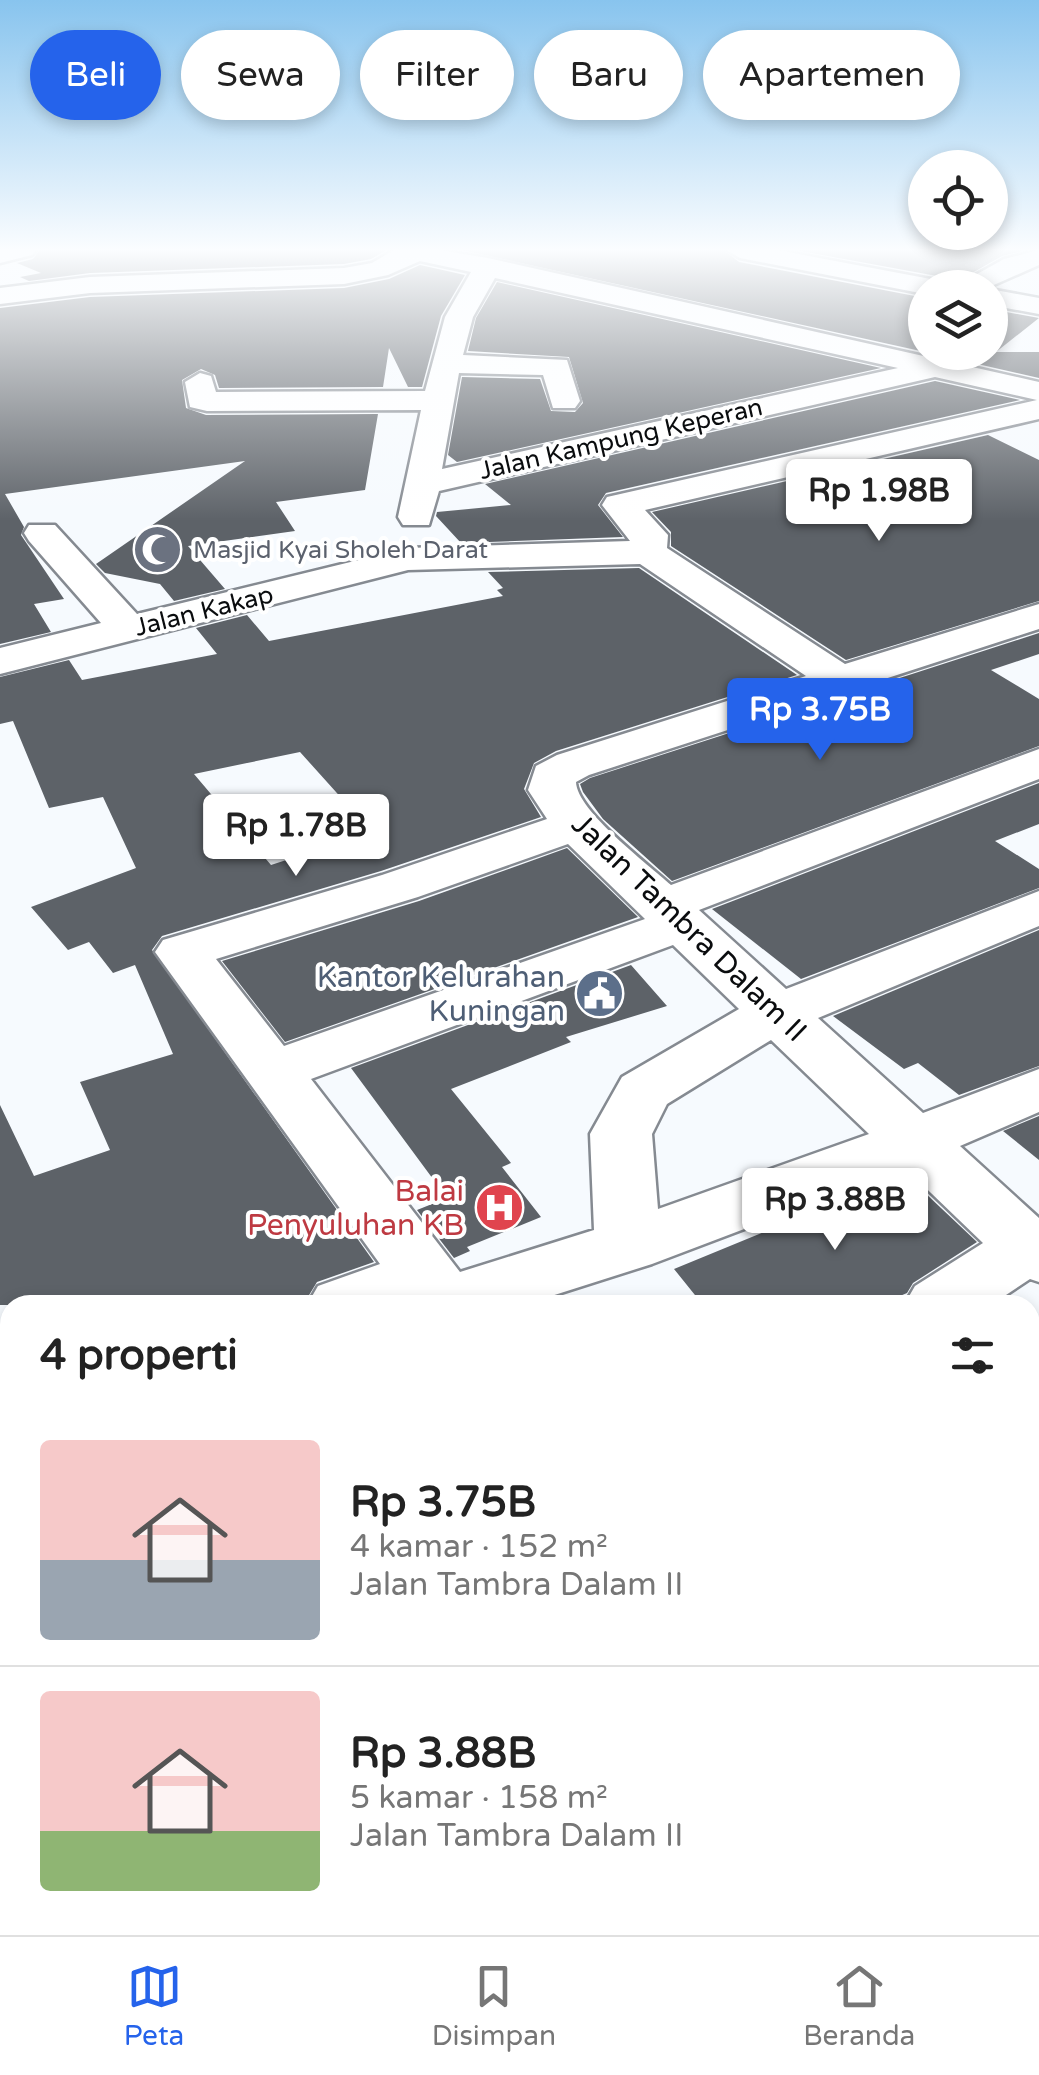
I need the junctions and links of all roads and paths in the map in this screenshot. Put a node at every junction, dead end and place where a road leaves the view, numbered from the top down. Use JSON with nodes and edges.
{"nodes":[{"id":1,"x":452,"y":340,"type":"edge"},
{"id":2,"x":811,"y":340,"type":"edge"},
{"id":3,"x":908,"y":363,"type":"edge"},
{"id":4,"x":446,"y":364,"type":"junction"},
{"id":5,"x":932,"y":370,"type":"edge"},
{"id":6,"x":940,"y":370,"type":"edge"},
{"id":7,"x":200,"y":382,"type":"dead end"},
{"id":8,"x":1039,"y":392,"type":"edge"},
{"id":9,"x":438,"y":400,"type":"junction"},
{"id":10,"x":564,"y":402,"type":"dead end"},
{"id":11,"x":1039,"y":408,"type":"edge"},
{"id":12,"x":423,"y":484,"type":"junction"},
{"id":13,"x":42,"y":533,"type":"dead end"},
{"id":14,"x":648,"y":552,"type":"junction"},
{"id":15,"x":408,"y":559,"type":"junction"},
{"id":16,"x":1039,"y":616,"type":"edge"},
{"id":17,"x":130,"y":630,"type":"junction"},
{"id":18,"x":0,"y":661,"type":"edge"},
{"id":19,"x":839,"y":679,"type":"junction"},
{"id":20,"x":1039,"y":763,"type":"edge"},
{"id":21,"x":576,"y":825,"type":"junction"},
{"id":22,"x":1039,"y":906,"type":"edge"},
{"id":23,"x":672,"y":915,"type":"junction"},
{"id":24,"x":778,"y":1014,"type":"junction"},
{"id":25,"x":273,"y":1072,"type":"junction"},
{"id":26,"x":1039,"y":1090,"type":"edge"},
{"id":27,"x":915,"y":1142,"type":"junction"},
{"id":28,"x":628,"y":1246,"type":"junction"},
{"id":29,"x":1034,"y":1252,"type":"edge"},
{"id":30,"x":368,"y":1295,"type":"edge"},
{"id":31,"x":439,"y":1295,"type":"edge"},
{"id":32,"x":958,"y":1295,"type":"edge"}],
"edges":[{"from":1,"to":4,"type":"street"},
{"from":2,"to":3,"type":"street"},
{"from":4,"to":9,"type":"street"},
{"from":4,"to":10,"type":"street"},
{"from":5,"to":12,"type":"street","name":"Jalan Kampung Keperan"},
{"from":6,"to":8,"type":"street"},
{"from":7,"to":9,"type":"street"},
{"from":9,"to":12,"type":"street"},
{"from":11,"to":14,"type":"street"},
{"from":12,"to":15,"type":"street"},
{"from":13,"to":17,"type":"street"},
{"from":14,"to":15,"type":"street","name":"Jalan Kakap"},
{"from":14,"to":19,"type":"street"},
{"from":15,"to":17,"type":"street","name":"Jalan Kakap"},
{"from":16,"to":19,"type":"street","name":"Jalan Tambra Dalam II"},
{"from":17,"to":18,"type":"street","name":"Jalan Kakap"},
{"from":19,"to":21,"type":"street","name":"Jalan Tambra Dalam II"},
{"from":20,"to":23,"type":"street"},
{"from":21,"to":23,"type":"street","name":"Jalan Tambra Dalam II"},
{"from":21,"to":25,"type":"street"},
{"from":22,"to":24,"type":"street"},
{"from":23,"to":24,"type":"street","name":"Jalan Tambra Dalam II"},
{"from":23,"to":25,"type":"street"},
{"from":24,"to":27,"type":"street","name":"Jalan Tambra Dalam II"},
{"from":24,"to":28,"type":"street"},
{"from":25,"to":31,"type":"street"},
{"from":26,"to":27,"type":"street"},
{"from":27,"to":28,"type":"street"},
{"from":27,"to":29,"type":"street","name":"Jalan Tambra Dalam II"},
{"from":28,"to":31,"type":"street"},
{"from":29,"to":32,"type":"street"},
{"from":30,"to":31,"type":"street"}]}
